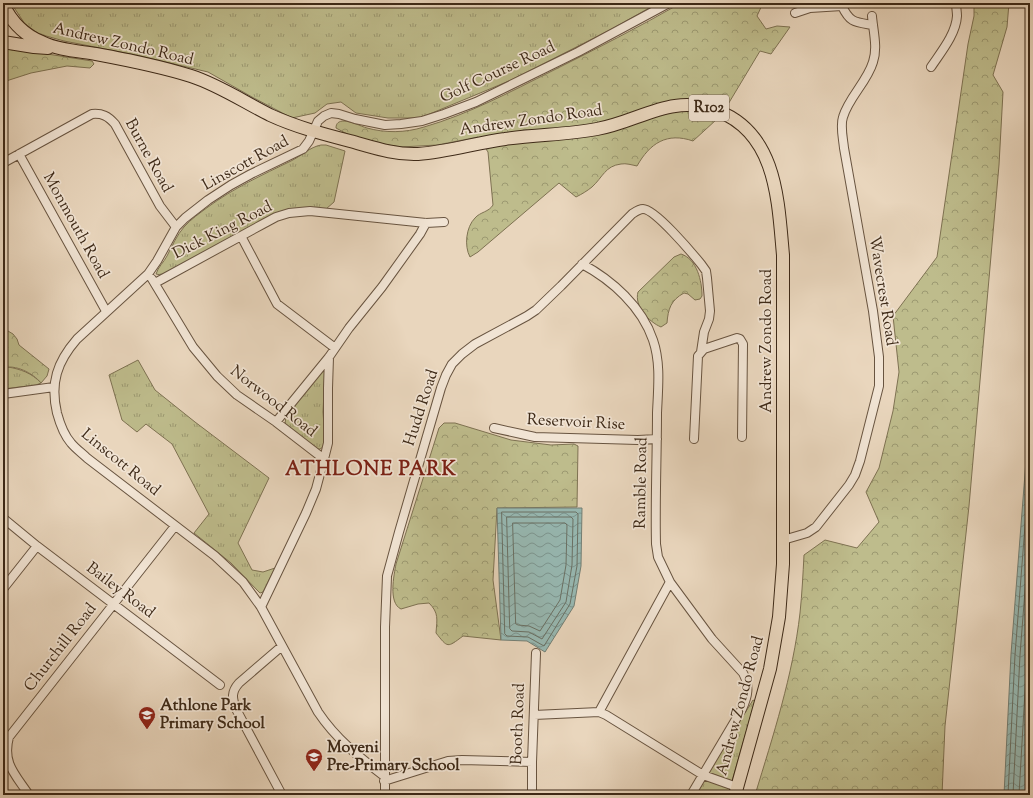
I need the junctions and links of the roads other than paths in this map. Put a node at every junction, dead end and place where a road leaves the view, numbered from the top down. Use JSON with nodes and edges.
{"nodes":[{"id":1,"x":669,"y":3,"type":"edge"},
{"id":2,"x":956,"y":3,"type":"edge"},
{"id":3,"x":3,"y":4,"type":"edge"},
{"id":4,"x":842,"y":4,"type":"edge"},
{"id":5,"x":795,"y":13,"type":"dead end"},
{"id":6,"x":872,"y":16,"type":"dead end"},
{"id":7,"x":872,"y":25,"type":"junction"},
{"id":8,"x":3,"y":42,"type":"edge"},
{"id":9,"x":54,"y":47,"type":"junction"},
{"id":10,"x":932,"y":67,"type":"dead end"},
{"id":11,"x":314,"y":131,"type":"junction"},
{"id":12,"x":19,"y":154,"type":"junction"},
{"id":13,"x":3,"y":163,"type":"edge"},
{"id":14,"x":444,"y":222,"type":"dead end"},
{"id":15,"x":426,"y":223,"type":"junction"},
{"id":16,"x":176,"y":227,"type":"junction"},
{"id":17,"x":241,"y":236,"type":"junction"},
{"id":18,"x":582,"y":264,"type":"junction"},
{"id":19,"x":148,"y":274,"type":"junction"},
{"id":20,"x":155,"y":283,"type":"junction"},
{"id":21,"x":106,"y":311,"type":"junction"},
{"id":22,"x":334,"y":348,"type":"junction"},
{"id":23,"x":701,"y":352,"type":"junction"},
{"id":24,"x":329,"y":358,"type":"junction"},
{"id":25,"x":54,"y":387,"type":"junction"},
{"id":26,"x":3,"y":394,"type":"edge"},
{"id":27,"x":276,"y":422,"type":"junction"},
{"id":28,"x":494,"y":428,"type":"dead end"},
{"id":29,"x":742,"y":437,"type":"dead end"},
{"id":30,"x":657,"y":439,"type":"junction"},
{"id":31,"x":694,"y":439,"type":"dead end"},
{"id":32,"x":324,"y":459,"type":"junction"},
{"id":33,"x":3,"y":518,"type":"edge"},
{"id":34,"x":175,"y":526,"type":"junction"},
{"id":35,"x":783,"y":540,"type":"junction"},
{"id":36,"x":37,"y":546,"type":"junction"},
{"id":37,"x":670,"y":582,"type":"junction"},
{"id":38,"x":3,"y":589,"type":"edge"},
{"id":39,"x":114,"y":604,"type":"junction"},
{"id":40,"x":262,"y":607,"type":"junction"},
{"id":41,"x":282,"y":646,"type":"junction"},
{"id":42,"x":536,"y":653,"type":"dead end"},
{"id":43,"x":220,"y":685,"type":"dead end"},
{"id":44,"x":599,"y":712,"type":"junction"},
{"id":45,"x":534,"y":715,"type":"junction"},
{"id":46,"x":532,"y":762,"type":"junction"},
{"id":47,"x":703,"y":775,"type":"junction"},
{"id":48,"x":384,"y":779,"type":"junction"},
{"id":49,"x":736,"y":791,"type":"edge"},
{"id":50,"x":28,"y":795,"type":"edge"},
{"id":51,"x":282,"y":795,"type":"edge"},
{"id":52,"x":384,"y":795,"type":"edge"},
{"id":53,"x":532,"y":795,"type":"edge"},
{"id":54,"x":691,"y":795,"type":"edge"}],
"edges":[{"from":1,"to":11,"type":"street","name":"Golf Course Road"},
{"from":2,"to":10,"type":"street"},
{"from":3,"to":9,"type":"main road","name":"Andrew Zondo Road","number":"R102"},
{"from":4,"to":5,"type":"street"},
{"from":4,"to":7,"type":"street"},
{"from":6,"to":7,"type":"street","name":"Wavecrest Road"},
{"from":7,"to":35,"type":"street","name":"Wavecrest Road"},
{"from":8,"to":9,"type":"main road"},
{"from":9,"to":11,"type":"main road","name":"Andrew Zondo Road","number":"R102"},
{"from":11,"to":16,"type":"street","name":"Linscott Road"},
{"from":11,"to":35,"type":"main road","name":"Andrew Zondo Road","number":"R102"},
{"from":12,"to":13,"type":"street","name":"Burne Road"},
{"from":12,"to":16,"type":"street","name":"Burne Road"},
{"from":12,"to":21,"type":"street","name":"Monmouth Road"},
{"from":14,"to":15,"type":"street","name":"Dick King Road"},
{"from":15,"to":17,"type":"street","name":"Dick King Road"},
{"from":15,"to":22,"type":"street"},
{"from":16,"to":19,"type":"street","name":"Linscott Road"},
{"from":17,"to":20,"type":"street","name":"Dick King Road"},
{"from":17,"to":22,"type":"street"},
{"from":18,"to":23,"type":"street","name":"Hudd Road"},
{"from":18,"to":30,"type":"street","name":"Ramble Road"},
{"from":18,"to":48,"type":"street","name":"Hudd Road"},
{"from":19,"to":20,"type":"street","name":"Norwood Road"},
{"from":19,"to":21,"type":"street","name":"Linscott Road"},
{"from":20,"to":27,"type":"street","name":"Norwood Road"},
{"from":21,"to":25,"type":"street","name":"Linscott Road"},
{"from":22,"to":24,"type":"street"},
{"from":23,"to":29,"type":"street"},
{"from":23,"to":31,"type":"street"},
{"from":24,"to":27,"type":"street"},
{"from":24,"to":32,"type":"street"},
{"from":25,"to":26,"type":"street"},
{"from":25,"to":34,"type":"street","name":"Linscott Road"},
{"from":27,"to":32,"type":"street","name":"Norwood Road"},
{"from":28,"to":30,"type":"street","name":"Reservoir Rise"},
{"from":30,"to":37,"type":"street","name":"Ramble Road"},
{"from":32,"to":40,"type":"street"},
{"from":33,"to":36,"type":"street","name":"Bailey Road"},
{"from":34,"to":39,"type":"street","name":"Churchill Road"},
{"from":34,"to":40,"type":"street","name":"Linscott Road"},
{"from":35,"to":49,"type":"main road","name":"Andrew Zondo Road","number":"R102"},
{"from":36,"to":38,"type":"street"},
{"from":36,"to":39,"type":"street","name":"Bailey Road"},
{"from":37,"to":44,"type":"street"},
{"from":37,"to":47,"type":"street","name":"Ramble Road"},
{"from":39,"to":43,"type":"street","name":"Bailey Road"},
{"from":39,"to":50,"type":"street","name":"Churchill Road"},
{"from":40,"to":41,"type":"street","name":"Linscott Road"},
{"from":41,"to":48,"type":"street","name":"Linscott Road"},
{"from":41,"to":51,"type":"street"},
{"from":42,"to":45,"type":"street","name":"Booth Road"},
{"from":44,"to":45,"type":"street"},
{"from":44,"to":47,"type":"street"},
{"from":45,"to":46,"type":"street","name":"Booth Road"},
{"from":46,"to":48,"type":"street"},
{"from":46,"to":53,"type":"street","name":"Booth Road"},
{"from":47,"to":49,"type":"street"},
{"from":47,"to":54,"type":"street"},
{"from":48,"to":52,"type":"street","name":"Hudd Road"}]}
